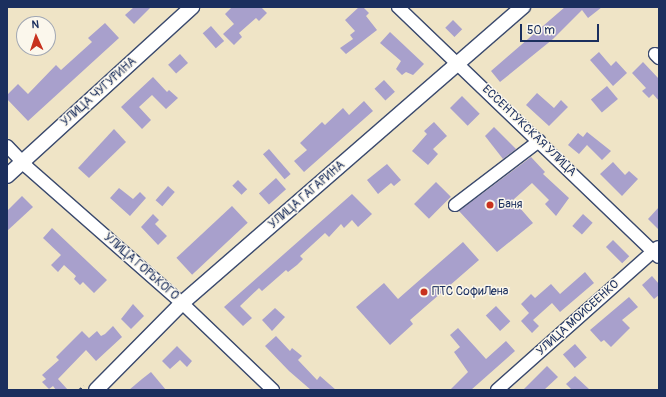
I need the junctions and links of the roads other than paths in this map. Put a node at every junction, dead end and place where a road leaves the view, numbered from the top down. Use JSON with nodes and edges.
{"nodes":[{"id":1,"x":192,"y":7,"type":"edge"},
{"id":2,"x":398,"y":7,"type":"edge"},
{"id":3,"x":523,"y":7,"type":"edge"},
{"id":4,"x":459,"y":63,"type":"junction"},
{"id":5,"x":539,"y":141,"type":"junction"},
{"id":6,"x":7,"y":146,"type":"edge"},
{"id":7,"x":22,"y":162,"type":"junction"},
{"id":8,"x":7,"y":176,"type":"edge"},
{"id":9,"x":455,"y":205,"type":"dead end"},
{"id":10,"x":657,"y":252,"type":"edge"},
{"id":11,"x":182,"y":303,"type":"junction"},
{"id":12,"x":96,"y":390,"type":"edge"},
{"id":13,"x":273,"y":390,"type":"edge"},
{"id":14,"x":497,"y":390,"type":"edge"}],
"edges":[{"from":1,"to":7,"type":"street","name":"УЛИЦА ЧУГУРИНА"},
{"from":2,"to":4,"type":"street","name":"ЕССЕНТУКСКАЯ УЛИЦА"},
{"from":3,"to":4,"type":"street","name":"УЛИЦА ГАГАРИНА"},
{"from":4,"to":5,"type":"street","name":"ЕССЕНТУКСКАЯ УЛИЦА"},
{"from":4,"to":11,"type":"street","name":"УЛИЦА ГАГАРИНА"},
{"from":5,"to":9,"type":"street"},
{"from":5,"to":10,"type":"street","name":"ЕССЕНТУКСКАЯ УЛИЦА"},
{"from":6,"to":7,"type":"street","name":"УЛИЦА ГОРЬКОГО"},
{"from":7,"to":8,"type":"street","name":"УЛИЦА ЧУГУРИНА"},
{"from":7,"to":11,"type":"street","name":"УЛИЦА ГОРЬКОГО"},
{"from":10,"to":14,"type":"street","name":"УЛИЦА МОИСЕЕНКО"},
{"from":11,"to":12,"type":"street","name":"УЛИЦА ГАГАРИНА"},
{"from":11,"to":13,"type":"street","name":"УЛИЦА ГОРЬКОГО"}]}
